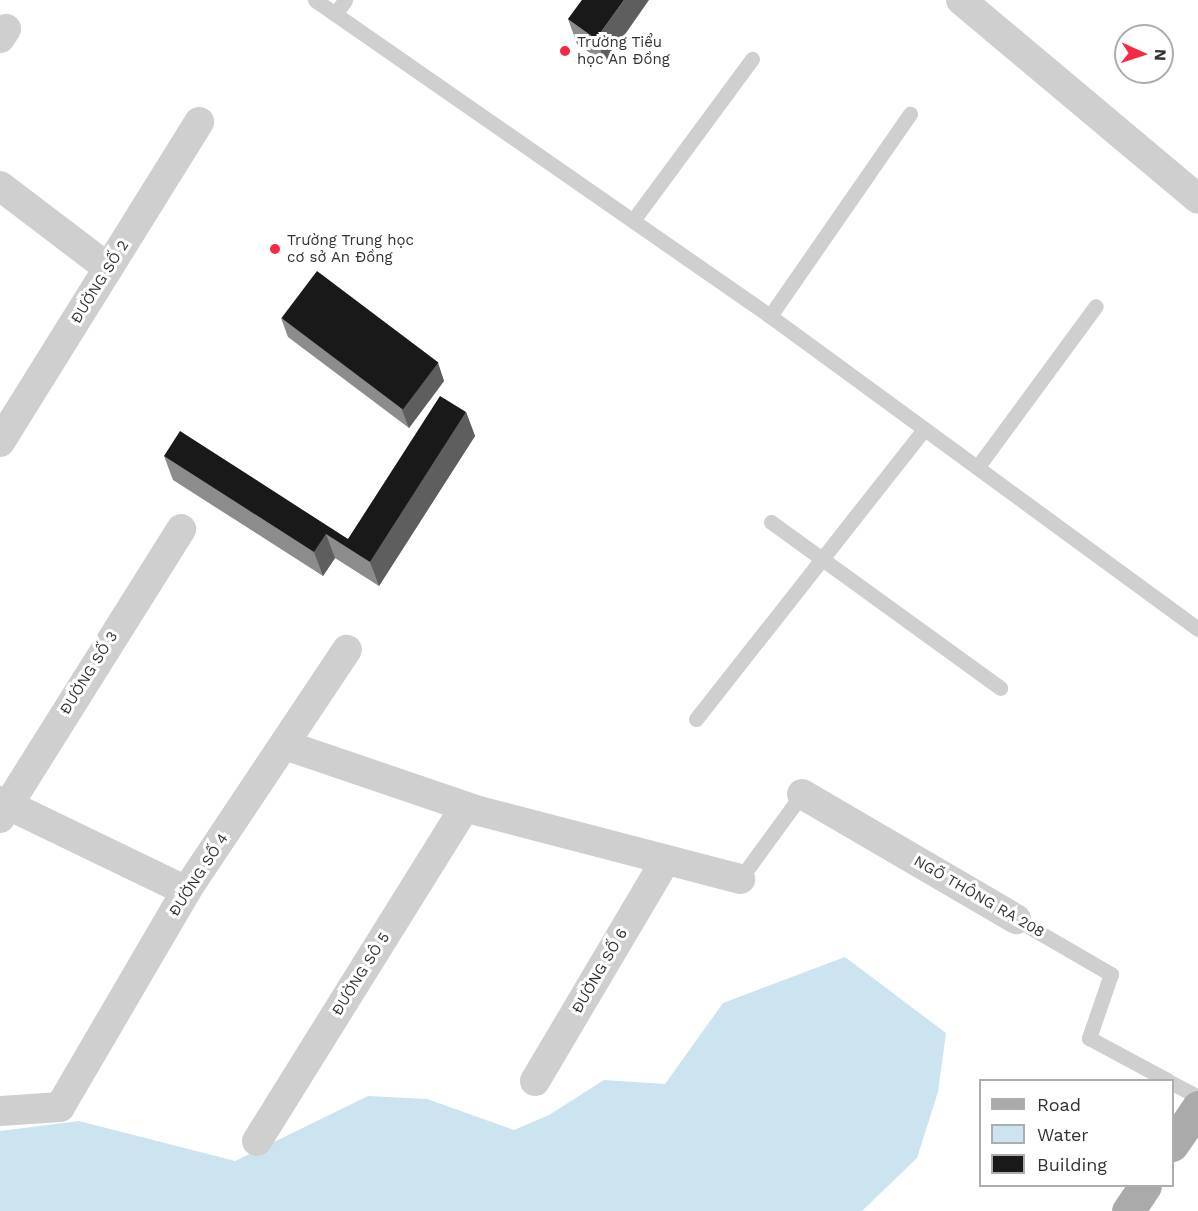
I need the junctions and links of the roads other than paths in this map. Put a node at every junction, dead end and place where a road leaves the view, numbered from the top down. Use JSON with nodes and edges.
{"nodes":[{"id":1,"x":315,"y":0,"type":"edge"},
{"id":2,"x":345,"y":0,"type":"edge"},
{"id":3,"x":960,"y":0,"type":"edge"},
{"id":4,"x":335,"y":14,"type":"junction"},
{"id":5,"x":752,"y":59,"type":"dead end"},
{"id":6,"x":910,"y":114,"type":"dead end"},
{"id":7,"x":199,"y":122,"type":"dead end"},
{"id":8,"x":0,"y":186,"type":"edge"},
{"id":9,"x":1198,"y":200,"type":"edge"},
{"id":10,"x":634,"y":219,"type":"junction"},
{"id":11,"x":108,"y":268,"type":"junction"},
{"id":12,"x":1096,"y":306,"type":"dead end"},
{"id":13,"x":770,"y":316,"type":"junction"},
{"id":14,"x":924,"y":429,"type":"junction"},
{"id":15,"x":0,"y":442,"type":"edge"},
{"id":16,"x":979,"y":465,"type":"junction"},
{"id":17,"x":771,"y":522,"type":"dead end"},
{"id":18,"x":181,"y":529,"type":"dead end"},
{"id":19,"x":824,"y":558,"type":"junction"},
{"id":20,"x":1198,"y":629,"type":"edge"},
{"id":21,"x":347,"y":650,"type":"dead end"},
{"id":22,"x":1000,"y":688,"type":"dead end"},
{"id":23,"x":696,"y":719,"type":"dead end"},
{"id":24,"x":288,"y":746,"type":"junction"},
{"id":25,"x":802,"y":794,"type":"joint"},
{"id":26,"x":2,"y":807,"type":"edge"},
{"id":27,"x":465,"y":807,"type":"junction"},
{"id":28,"x":665,"y":861,"type":"junction"},
{"id":29,"x":740,"y":879,"type":"joint"},
{"id":30,"x":186,"y":891,"type":"junction"},
{"id":31,"x":1016,"y":919,"type":"joint"},
{"id":32,"x":1165,"y":1079,"type":"edge"},
{"id":33,"x":535,"y":1081,"type":"dead end"},
{"id":34,"x":1174,"y":1084,"type":"edge"},
{"id":35,"x":1198,"y":1097,"type":"edge"},
{"id":36,"x":1198,"y":1107,"type":"edge"},
{"id":37,"x":0,"y":1111,"type":"edge"},
{"id":38,"x":257,"y":1141,"type":"dead end"},
{"id":39,"x":1174,"y":1143,"type":"edge"},
{"id":40,"x":1144,"y":1187,"type":"edge"},
{"id":41,"x":1128,"y":1211,"type":"edge"}],
"edges":[{"from":1,"to":4,"type":"lane"},
{"from":2,"to":4,"type":"lane"},
{"from":3,"to":9,"type":"street"},
{"from":4,"to":10,"type":"lane"},
{"from":5,"to":10,"type":"lane"},
{"from":6,"to":13,"type":"lane"},
{"from":7,"to":11,"type":"street","name":"ĐƯỜNG SỐ 2"},
{"from":8,"to":11,"type":"street"},
{"from":10,"to":13,"type":"lane"},
{"from":11,"to":15,"type":"street","name":"ĐƯỜNG SỐ 2"},
{"from":12,"to":16,"type":"lane"},
{"from":13,"to":14,"type":"lane"},
{"from":14,"to":16,"type":"lane"},
{"from":14,"to":19,"type":"lane"},
{"from":16,"to":20,"type":"lane"},
{"from":17,"to":19,"type":"lane"},
{"from":18,"to":26,"type":"street","name":"ĐƯỜNG SỐ 3"},
{"from":19,"to":22,"type":"lane"},
{"from":19,"to":23,"type":"lane"},
{"from":21,"to":24,"type":"street","name":"ĐƯỜNG SỐ 4"},
{"from":24,"to":27,"type":"street"},
{"from":24,"to":30,"type":"street","name":"ĐƯỜNG SỐ 4"},
{"from":25,"to":29,"type":"lane","name":"NGÕ THÔNG RA 208"},
{"from":25,"to":31,"type":"street","name":"NGÕ THÔNG RA 208"},
{"from":26,"to":30,"type":"street"},
{"from":27,"to":28,"type":"street"},
{"from":27,"to":38,"type":"street","name":"ĐƯỜNG SÔ 5"},
{"from":28,"to":29,"type":"street"},
{"from":28,"to":33,"type":"street","name":"ĐƯỜNG SỐ 6"},
{"from":30,"to":37,"type":"street","name":"ĐƯỜNG SỐ 4"},
{"from":31,"to":32,"type":"lane","name":"NGÕ THÔNG RA 208"},
{"from":34,"to":35,"type":"lane"},
{"from":36,"to":39,"type":"main road"},
{"from":40,"to":41,"type":"main road"}]}
